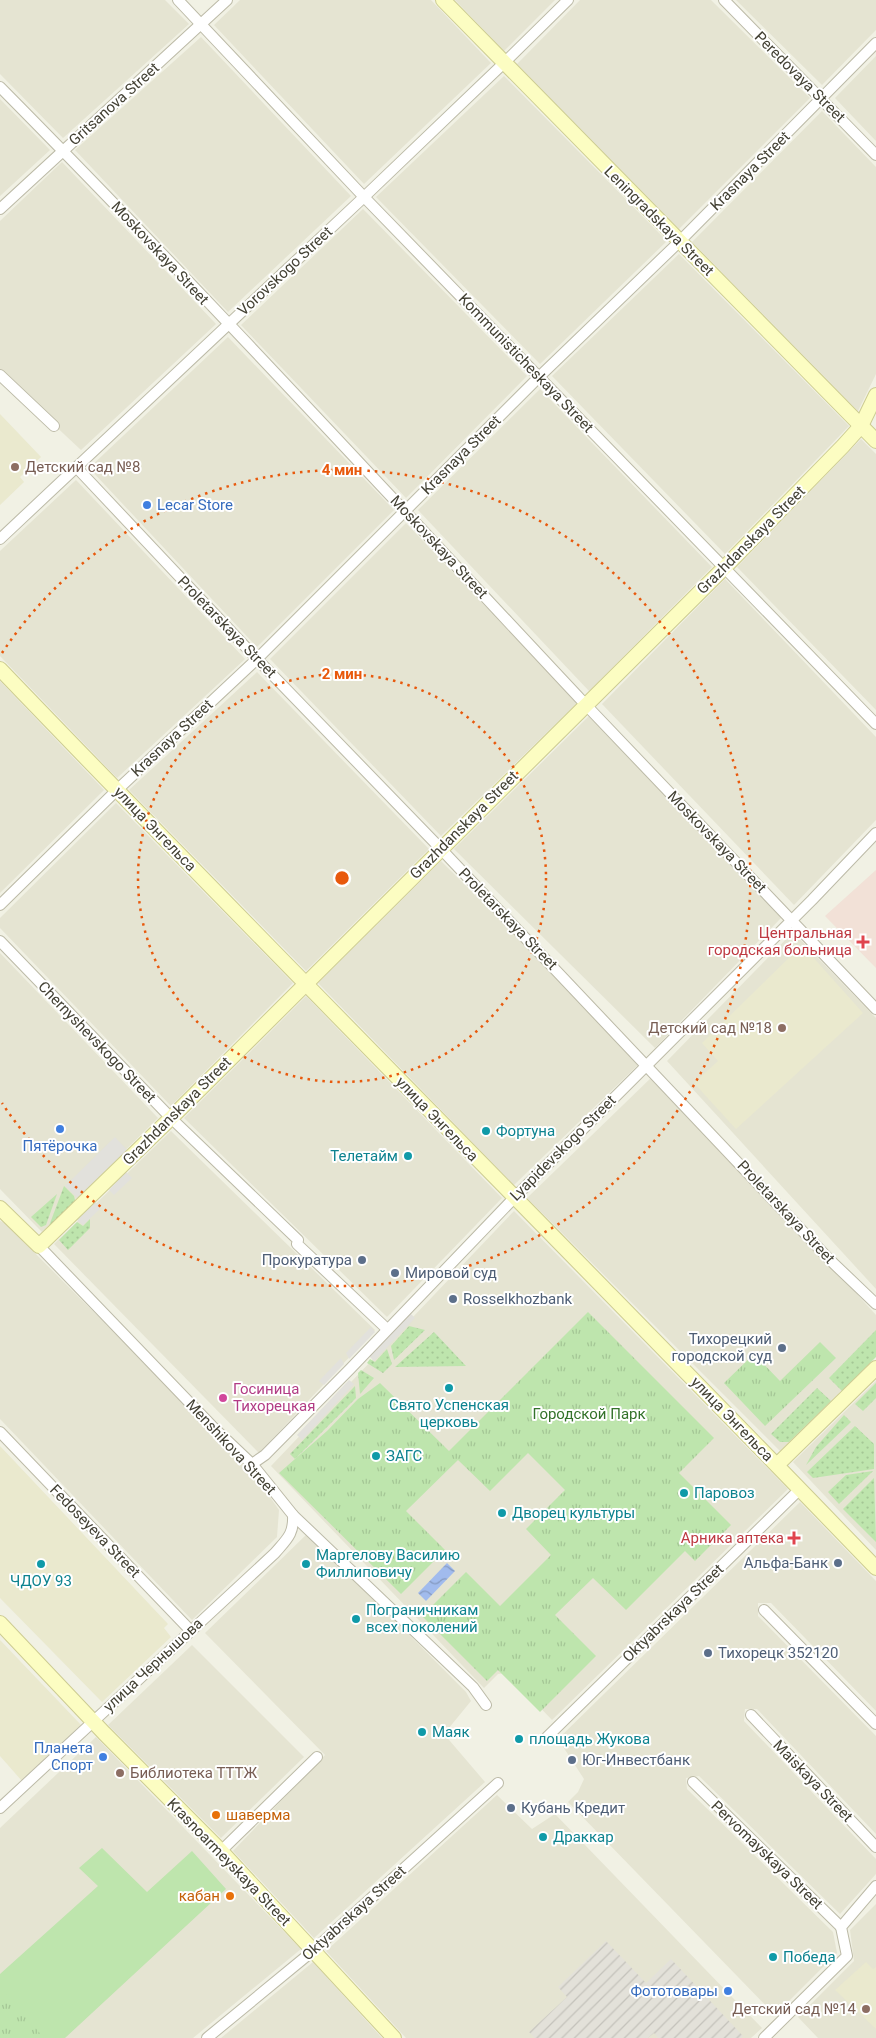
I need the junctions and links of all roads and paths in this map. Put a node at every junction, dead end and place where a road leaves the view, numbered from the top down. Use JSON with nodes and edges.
{"nodes":[{"id":1,"x":178,"y":0,"type":"edge"},
{"id":2,"x":227,"y":0,"type":"edge"},
{"id":3,"x":443,"y":0,"type":"edge"},
{"id":4,"x":568,"y":0,"type":"edge"},
{"id":5,"x":724,"y":0,"type":"edge"},
{"id":6,"x":202,"y":25,"type":"junction"},
{"id":7,"x":876,"y":43,"type":"edge"},
{"id":8,"x":504,"y":63,"type":"junction"},
{"id":9,"x":0,"y":86,"type":"edge"},
{"id":10,"x":821,"y":99,"type":"junction"},
{"id":11,"x":63,"y":150,"type":"junction"},
{"id":12,"x":876,"y":155,"type":"edge"},
{"id":13,"x":364,"y":197,"type":"junction"},
{"id":14,"x":0,"y":209,"type":"edge"},
{"id":15,"x":679,"y":242,"type":"junction"},
{"id":16,"x":228,"y":325,"type":"junction"},
{"id":17,"x":0,"y":375,"type":"edge"},
{"id":18,"x":540,"y":376,"type":"junction"},
{"id":19,"x":876,"y":395,"type":"edge"},
{"id":20,"x":54,"y":426,"type":"dead end"},
{"id":21,"x":861,"y":426,"type":"junction"},
{"id":22,"x":876,"y":441,"type":"edge"},
{"id":23,"x":77,"y":468,"type":"junction"},
{"id":24,"x":406,"y":510,"type":"junction"},
{"id":25,"x":0,"y":539,"type":"edge"},
{"id":26,"x":725,"y":567,"type":"junction"},
{"id":27,"x":257,"y":659,"type":"junction"},
{"id":28,"x":0,"y":668,"type":"edge"},
{"id":29,"x":585,"y":704,"type":"junction"},
{"id":30,"x":876,"y":724,"type":"edge"},
{"id":31,"x":116,"y":790,"type":"junction"},
{"id":32,"x":876,"y":833,"type":"edge"},
{"id":33,"x":441,"y":848,"type":"junction"},
{"id":34,"x":0,"y":905,"type":"edge"},
{"id":35,"x":792,"y":920,"type":"junction"},
{"id":36,"x":0,"y":941,"type":"edge"},
{"id":37,"x":306,"y":983,"type":"junction"},
{"id":38,"x":876,"y":1009,"type":"edge"},
{"id":39,"x":646,"y":1066,"type":"junction"},
{"id":40,"x":171,"y":1118,"type":"junction"},
{"id":41,"x":514,"y":1198,"type":"junction"},
{"id":42,"x":0,"y":1208,"type":"edge"},
{"id":43,"x":39,"y":1246,"type":"junction"},
{"id":44,"x":876,"y":1304,"type":"edge"},
{"id":45,"x":387,"y":1329,"type":"junction"},
{"id":46,"x":876,"y":1368,"type":"edge"},
{"id":47,"x":0,"y":1432,"type":"edge"},
{"id":48,"x":252,"y":1464,"type":"junction"},
{"id":49,"x":777,"y":1466,"type":"junction"},
{"id":50,"x":800,"y":1489,"type":"junction"},
{"id":51,"x":293,"y":1515,"type":"junction"},
{"id":52,"x":876,"y":1568,"type":"edge"},
{"id":53,"x":764,"y":1610,"type":"dead end"},
{"id":54,"x":0,"y":1623,"type":"edge"},
{"id":55,"x":190,"y":1630,"type":"junction"},
{"id":56,"x":486,"y":1705,"type":"dead end"},
{"id":57,"x":751,"y":1715,"type":"dead end"},
{"id":58,"x":93,"y":1721,"type":"junction"},
{"id":59,"x":876,"y":1724,"type":"edge"},
{"id":60,"x":546,"y":1737,"type":"dead end"},
{"id":61,"x":317,"y":1757,"type":"dead end"},
{"id":62,"x":693,"y":1782,"type":"dead end"},
{"id":63,"x":498,"y":1783,"type":"dead end"},
{"id":64,"x":0,"y":1808,"type":"edge"},
{"id":65,"x":876,"y":1847,"type":"edge"},
{"id":66,"x":221,"y":1851,"type":"junction"},
{"id":67,"x":876,"y":1886,"type":"edge"},
{"id":68,"x":841,"y":1927,"type":"junction"},
{"id":69,"x":314,"y":1950,"type":"junction"},
{"id":70,"x":207,"y":2038,"type":"edge"},
{"id":71,"x":394,"y":2038,"type":"edge"},
{"id":72,"x":764,"y":2038,"type":"edge"}],
"edges":[{"from":1,"to":6,"type":"street","name":"Kommunisticheskaya Street"},
{"from":2,"to":6,"type":"street","name":"Gritsanova Street"},
{"from":3,"to":8,"type":"main road","name":"Leningradskaya Street"},
{"from":4,"to":8,"type":"street","name":"Vorovskogo Street"},
{"from":5,"to":10,"type":"street","name":"Peredovaya Street"},
{"from":6,"to":11,"type":"street","name":"Gritsanova Street"},
{"from":6,"to":13,"type":"street","name":"Kommunisticheskaya Street"},
{"from":7,"to":10,"type":"street","name":"Krasnaya Street"},
{"from":8,"to":13,"type":"street","name":"Vorovskogo Street"},
{"from":8,"to":15,"type":"main road","name":"Leningradskaya Street"},
{"from":9,"to":11,"type":"street","name":"Moskovskaya Street"},
{"from":10,"to":12,"type":"street","name":"Peredovaya Street"},
{"from":10,"to":15,"type":"street","name":"Krasnaya Street"},
{"from":11,"to":14,"type":"street","name":"Gritsanova Street"},
{"from":11,"to":16,"type":"street","name":"Moskovskaya Street"},
{"from":13,"to":16,"type":"street","name":"Vorovskogo Street"},
{"from":13,"to":18,"type":"street","name":"Kommunisticheskaya Street"},
{"from":15,"to":18,"type":"street","name":"Krasnaya Street"},
{"from":15,"to":21,"type":"main road","name":"Leningradskaya Street"},
{"from":16,"to":23,"type":"street","name":"Vorovskogo Street"},
{"from":16,"to":24,"type":"street","name":"Moskovskaya Street"},
{"from":17,"to":20,"type":"street"},
{"from":18,"to":24,"type":"street","name":"Krasnaya Street"},
{"from":18,"to":26,"type":"street","name":"Kommunisticheskaya Street"},
{"from":19,"to":21,"type":"main road","name":"Grazhdanskaya Street"},
{"from":21,"to":22,"type":"main road","name":"Leningradskaya Street"},
{"from":21,"to":26,"type":"main road","name":"Grazhdanskaya Street"},
{"from":23,"to":25,"type":"street","name":"Vorovskogo Street"},
{"from":23,"to":27,"type":"street","name":"Proletarskaya Street"},
{"from":24,"to":27,"type":"street","name":"Krasnaya Street"},
{"from":24,"to":29,"type":"street","name":"Moskovskaya Street"},
{"from":26,"to":29,"type":"main road","name":"Grazhdanskaya Street"},
{"from":26,"to":30,"type":"street","name":"Kommunisticheskaya Street"},
{"from":27,"to":31,"type":"street","name":"Krasnaya Street"},
{"from":27,"to":33,"type":"street","name":"Proletarskaya Street"},
{"from":28,"to":31,"type":"main road","name":"улица Энгельса"},
{"from":29,"to":33,"type":"main road","name":"Grazhdanskaya Street"},
{"from":29,"to":35,"type":"street","name":"Moskovskaya Street"},
{"from":31,"to":34,"type":"street","name":"Krasnaya Street"},
{"from":31,"to":37,"type":"main road","name":"улица Энгельса"},
{"from":32,"to":35,"type":"street","name":"Lyapidevskogo Street"},
{"from":33,"to":37,"type":"main road","name":"Grazhdanskaya Street"},
{"from":33,"to":39,"type":"street","name":"Proletarskaya Street"},
{"from":35,"to":38,"type":"street","name":"Moskovskaya Street"},
{"from":35,"to":39,"type":"street","name":"Lyapidevskogo Street"},
{"from":36,"to":40,"type":"street","name":"Chernyshevskogo Street"},
{"from":37,"to":40,"type":"main road","name":"Grazhdanskaya Street"},
{"from":37,"to":41,"type":"main road","name":"улица Энгельса"},
{"from":39,"to":41,"type":"street","name":"Lyapidevskogo Street"},
{"from":39,"to":44,"type":"street","name":"Proletarskaya Street"},
{"from":40,"to":43,"type":"main road","name":"Grazhdanskaya Street"},
{"from":40,"to":45,"type":"street","name":"Chernyshevskogo Street"},
{"from":41,"to":45,"type":"street","name":"Lyapidevskogo Street"},
{"from":41,"to":49,"type":"main road","name":"улица Энгельса"},
{"from":42,"to":43,"type":"main road","name":"Menshikova Street"},
{"from":43,"to":48,"type":"street","name":"Menshikova Street"},
{"from":45,"to":48,"type":"street","name":"Lyapidevskogo Street"},
{"from":46,"to":49,"type":"main road"},
{"from":47,"to":55,"type":"street","name":"Fedoseyeva Street"},
{"from":48,"to":51,"type":"street","name":"Menshikova Street"},
{"from":49,"to":50,"type":"main road","name":"улица Энгельса"},
{"from":50,"to":52,"type":"main road","name":"улица Энгельса"},
{"from":50,"to":60,"type":"street","name":"Oktyabrskaya Street"},
{"from":51,"to":55,"type":"street","name":"улица Чернышова"},
{"from":51,"to":56,"type":"street","name":"Menshikova Street"},
{"from":53,"to":59,"type":"street"},
{"from":54,"to":58,"type":"main road","name":"Krasnoarmeyskaya Street"},
{"from":55,"to":58,"type":"street","name":"улица Чернышова"},
{"from":57,"to":65,"type":"street","name":"Maiskaya Street"},
{"from":58,"to":64,"type":"street","name":"улица Чернышова"},
{"from":58,"to":66,"type":"main road","name":"Krasnoarmeyskaya Street"},
{"from":61,"to":66,"type":"street"},
{"from":62,"to":68,"type":"street","name":"Pervomayskaya Street"},
{"from":63,"to":69,"type":"street","name":"Oktyabrskaya Street"},
{"from":66,"to":69,"type":"main road","name":"Krasnoarmeyskaya Street"},
{"from":67,"to":68,"type":"street"},
{"from":68,"to":72,"type":"street"},
{"from":69,"to":70,"type":"street","name":"Oktyabrskaya Street"},
{"from":69,"to":71,"type":"main road","name":"Krasnoarmeyskaya Street"}]}
